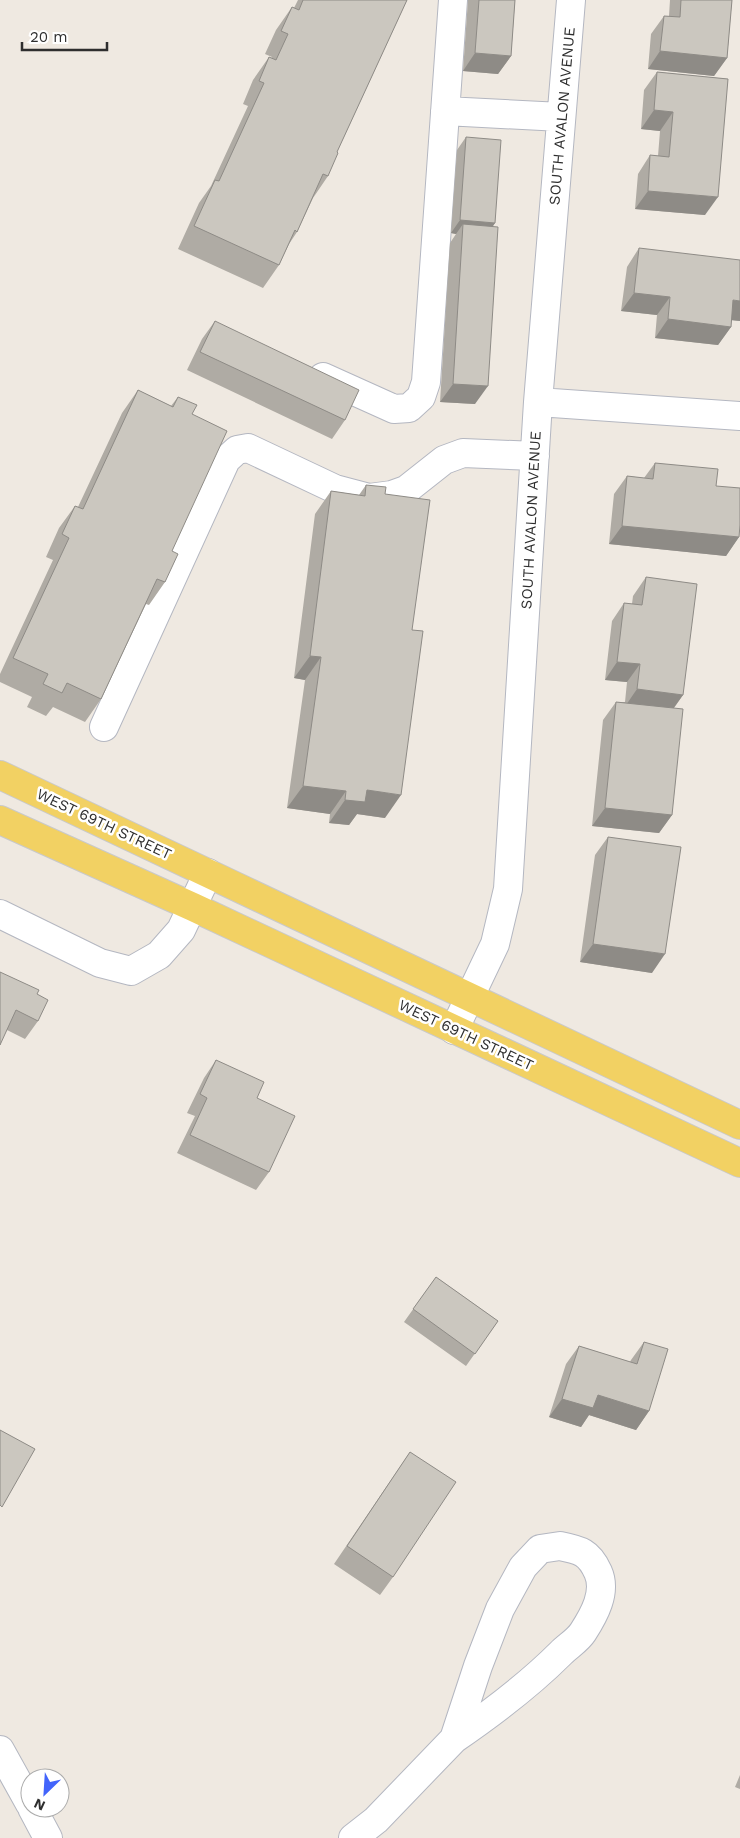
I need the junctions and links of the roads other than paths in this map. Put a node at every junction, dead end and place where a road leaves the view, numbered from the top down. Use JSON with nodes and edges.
{"nodes":[{"id":1,"x":453,"y":0,"type":"edge"},
{"id":2,"x":571,"y":0,"type":"edge"},
{"id":3,"x":445,"y":111,"type":"junction"},
{"id":4,"x":561,"y":117,"type":"junction"},
{"id":5,"x":305,"y":369,"type":"edge"},
{"id":6,"x":538,"y":402,"type":"junction"},
{"id":7,"x":740,"y":416,"type":"edge"},
{"id":8,"x":535,"y":456,"type":"junction"},
{"id":9,"x":104,"y":727,"type":"dead end"},
{"id":10,"x":0,"y":775,"type":"edge"},
{"id":11,"x":0,"y":820,"type":"edge"},
{"id":12,"x":208,"y":873,"type":"junction"},
{"id":13,"x":193,"y":906,"type":"junction"},
{"id":14,"x":0,"y":914,"type":"edge"},
{"id":15,"x":471,"y":998,"type":"junction"},
{"id":16,"x":454,"y":1030,"type":"junction"},
{"id":17,"x":740,"y":1124,"type":"edge"},
{"id":18,"x":740,"y":1163,"type":"edge"},
{"id":19,"x":454,"y":1739,"type":"junction"},
{"id":20,"x":0,"y":1750,"type":"edge"},
{"id":21,"x":20,"y":1786,"type":"edge"},
{"id":22,"x":37,"y":1818,"type":"edge"},
{"id":23,"x":48,"y":1838,"type":"edge"},
{"id":24,"x":353,"y":1838,"type":"edge"}],
"edges":[{"from":1,"to":3,"type":"street"},
{"from":2,"to":4,"type":"street","name":"SOUTH AVALON AVENUE"},
{"from":3,"to":4,"type":"street"},
{"from":3,"to":5,"type":"street"},
{"from":4,"to":6,"type":"street","name":"SOUTH AVALON AVENUE"},
{"from":6,"to":7,"type":"street"},
{"from":6,"to":8,"type":"street","name":"SOUTH AVALON AVENUE"},
{"from":8,"to":9,"type":"street"},
{"from":8,"to":15,"type":"street","name":"SOUTH AVALON AVENUE"},
{"from":10,"to":12,"type":"main road","name":"WEST 69TH STREET"},
{"from":11,"to":13,"type":"main road","name":"WEST 69TH STREET"},
{"from":12,"to":13,"type":"street"},
{"from":12,"to":15,"type":"main road","name":"WEST 69TH STREET"},
{"from":13,"to":14,"type":"street"},
{"from":13,"to":16,"type":"main road","name":"WEST 69TH STREET"},
{"from":15,"to":16,"type":"street","name":"SOUTH AVALON AVENUE"},
{"from":15,"to":17,"type":"main road","name":"WEST 69TH STREET"},
{"from":16,"to":18,"type":"main road","name":"WEST 69TH STREET"},
{"from":19,"to":19,"type":"street"},
{"from":19,"to":24,"type":"street"},
{"from":20,"to":21,"type":"street"},
{"from":22,"to":23,"type":"street"}]}
